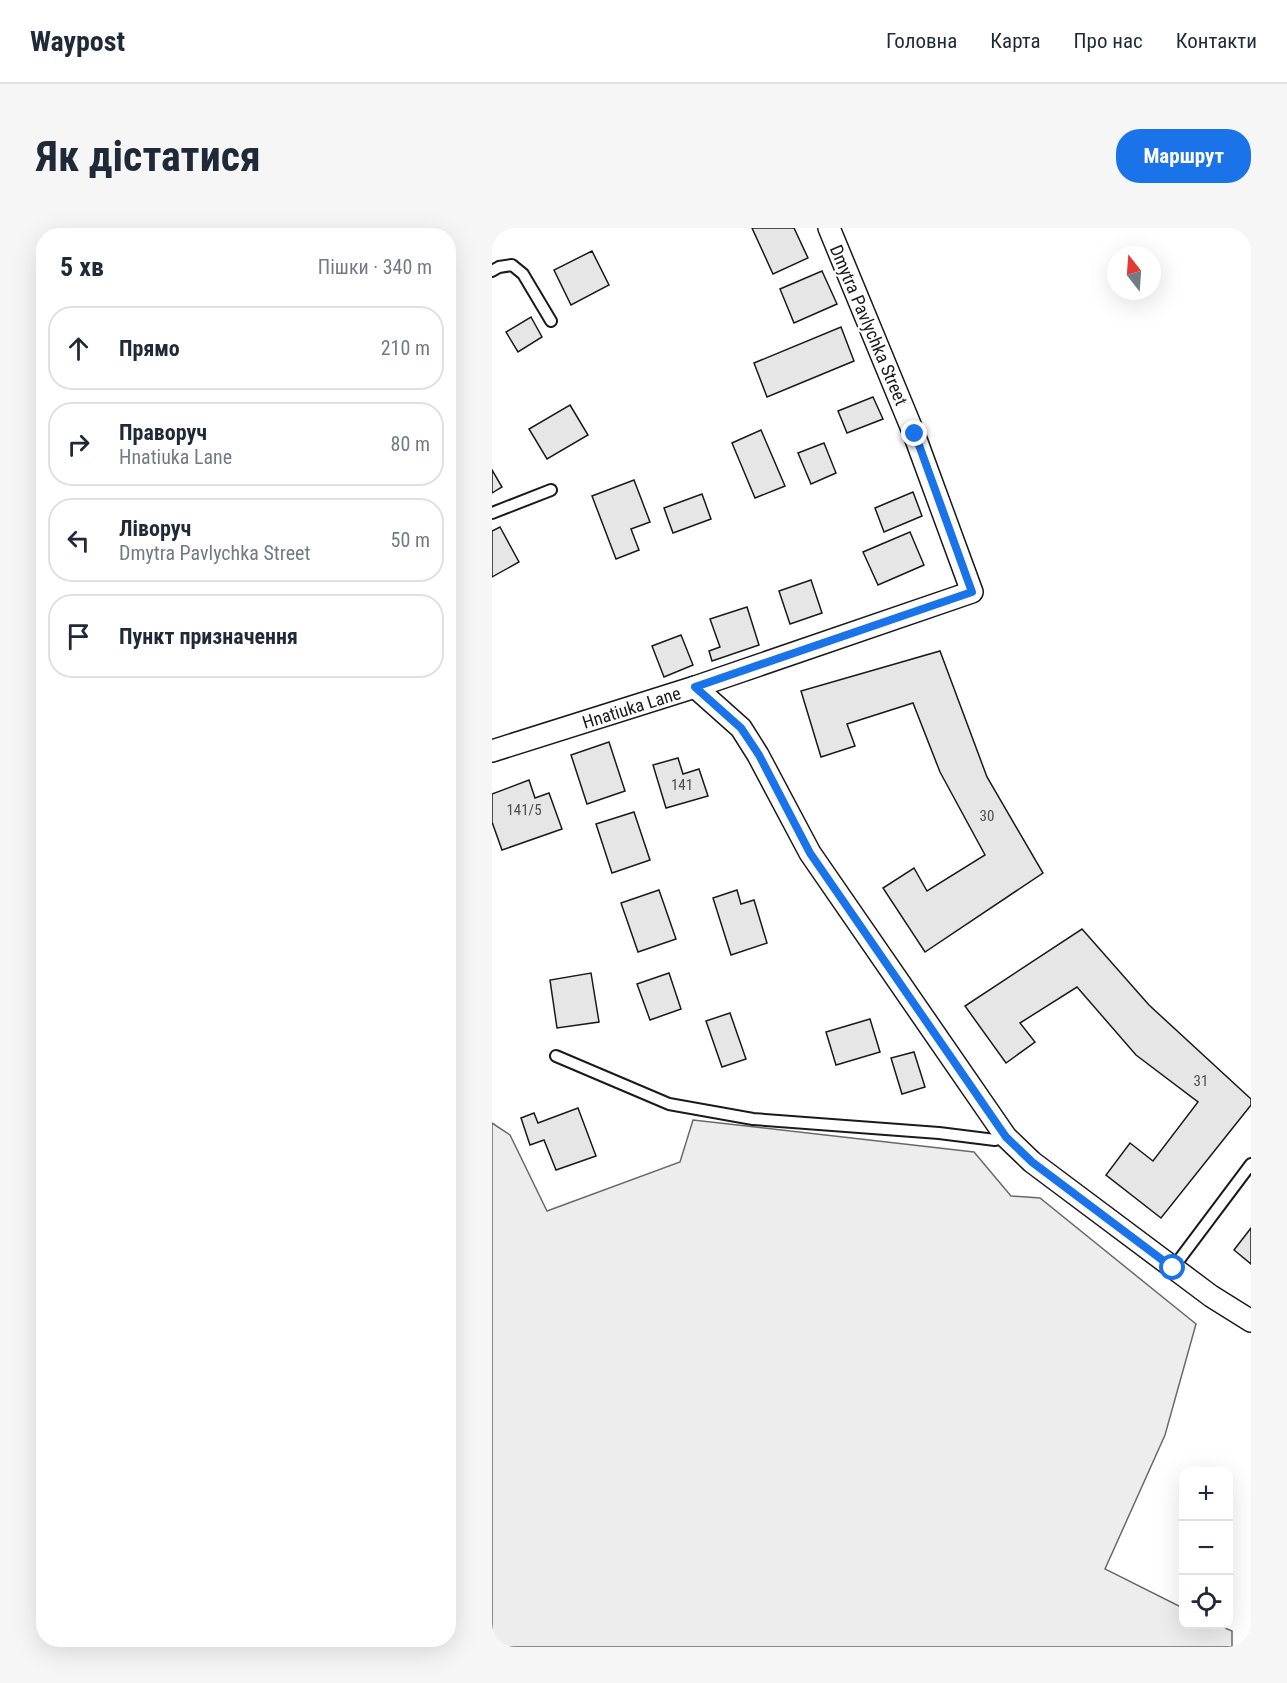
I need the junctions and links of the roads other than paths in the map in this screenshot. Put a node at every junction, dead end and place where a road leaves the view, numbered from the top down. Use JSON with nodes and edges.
{"nodes":[{"id":1,"x":829,"y":228,"type":"edge"},
{"id":2,"x":492,"y":270,"type":"edge"},
{"id":3,"x":550,"y":321,"type":"dead end"},
{"id":4,"x":551,"y":490,"type":"dead end"},
{"id":5,"x":492,"y":513,"type":"edge"},
{"id":6,"x":972,"y":592,"type":"joint"},
{"id":7,"x":695,"y":687,"type":"junction"},
{"id":8,"x":492,"y":751,"type":"edge"},
{"id":9,"x":556,"y":1056,"type":"dead end"},
{"id":10,"x":1006,"y":1137,"type":"junction"},
{"id":11,"x":1251,"y":1164,"type":"edge"},
{"id":12,"x":1173,"y":1268,"type":"junction"},
{"id":13,"x":1251,"y":1321,"type":"edge"}],
"edges":[{"from":1,"to":6,"type":"street","name":"Dmytra Pavlychka Street"},
{"from":2,"to":3,"type":"lane"},
{"from":4,"to":5,"type":"lane"},
{"from":6,"to":7,"type":"street","name":"Hnatiuka Lane"},
{"from":7,"to":8,"type":"street","name":"Hnatiuka Lane"},
{"from":7,"to":10,"type":"street"},
{"from":9,"to":10,"type":"lane"},
{"from":10,"to":12,"type":"street"},
{"from":11,"to":12,"type":"lane"},
{"from":12,"to":13,"type":"street"}]}
